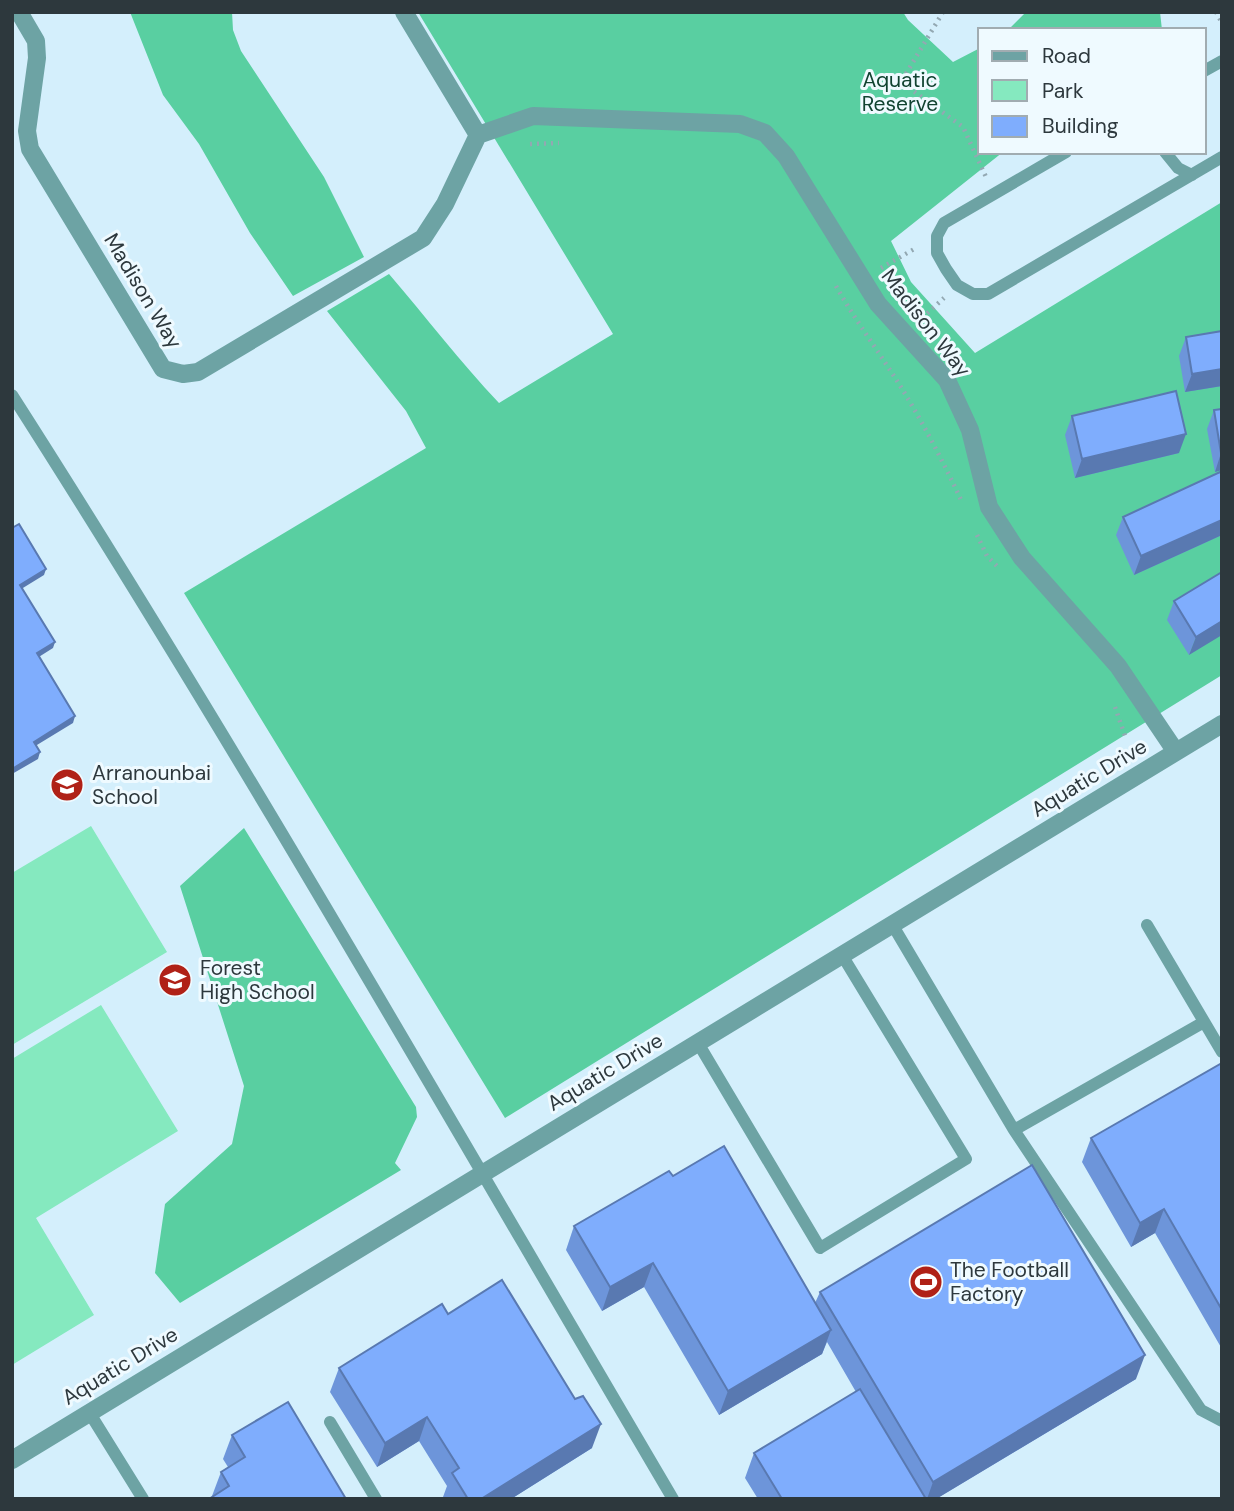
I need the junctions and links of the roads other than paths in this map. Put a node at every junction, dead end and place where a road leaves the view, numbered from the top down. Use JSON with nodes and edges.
{"nodes":[{"id":1,"x":19,"y":12,"type":"edge"},
{"id":2,"x":404,"y":12,"type":"edge"},
{"id":3,"x":1222,"y":61,"type":"edge"},
{"id":4,"x":1206,"y":71,"type":"edge"},
{"id":5,"x":478,"y":135,"type":"junction"},
{"id":6,"x":1063,"y":154,"type":"edge"},
{"id":7,"x":1167,"y":154,"type":"edge"},
{"id":8,"x":1222,"y":157,"type":"edge"},
{"id":9,"x":1192,"y":175,"type":"junction"},
{"id":10,"x":12,"y":395,"type":"edge"},
{"id":11,"x":1222,"y":724,"type":"edge"},
{"id":12,"x":1176,"y":752,"type":"junction"},
{"id":13,"x":892,"y":924,"type":"junction"},
{"id":14,"x":1147,"y":925,"type":"dead end"},
{"id":15,"x":842,"y":955,"type":"junction"},
{"id":16,"x":1204,"y":1022,"type":"junction"},
{"id":17,"x":698,"y":1043,"type":"junction"},
{"id":18,"x":1222,"y":1052,"type":"edge"},
{"id":19,"x":1014,"y":1130,"type":"junction"},
{"id":20,"x":481,"y":1174,"type":"junction"},
{"id":21,"x":89,"y":1412,"type":"junction"},
{"id":22,"x":1222,"y":1421,"type":"edge"},
{"id":23,"x":330,"y":1422,"type":"dead end"},
{"id":24,"x":12,"y":1460,"type":"edge"},
{"id":25,"x":143,"y":1499,"type":"edge"},
{"id":26,"x":376,"y":1499,"type":"edge"},
{"id":27,"x":673,"y":1499,"type":"edge"}],
"edges":[{"from":1,"to":5,"type":"street","name":"Madison Way"},
{"from":2,"to":5,"type":"street"},
{"from":3,"to":4,"type":"lane"},
{"from":5,"to":12,"type":"street","name":"Madison Way"},
{"from":6,"to":9,"type":"lane"},
{"from":7,"to":9,"type":"lane"},
{"from":8,"to":9,"type":"lane"},
{"from":10,"to":20,"type":"lane"},
{"from":11,"to":12,"type":"street","name":"Aquatic Drive"},
{"from":12,"to":13,"type":"street","name":"Aquatic Drive"},
{"from":13,"to":15,"type":"street","name":"Aquatic Drive"},
{"from":13,"to":19,"type":"lane"},
{"from":14,"to":16,"type":"lane"},
{"from":15,"to":17,"type":"street","name":"Aquatic Drive"},
{"from":15,"to":17,"type":"lane"},
{"from":16,"to":18,"type":"lane"},
{"from":16,"to":19,"type":"lane"},
{"from":17,"to":20,"type":"street","name":"Aquatic Drive"},
{"from":19,"to":22,"type":"lane"},
{"from":20,"to":21,"type":"street","name":"Aquatic Drive"},
{"from":20,"to":27,"type":"lane"},
{"from":21,"to":24,"type":"street","name":"Aquatic Drive"},
{"from":21,"to":25,"type":"lane"},
{"from":23,"to":26,"type":"lane"}]}
